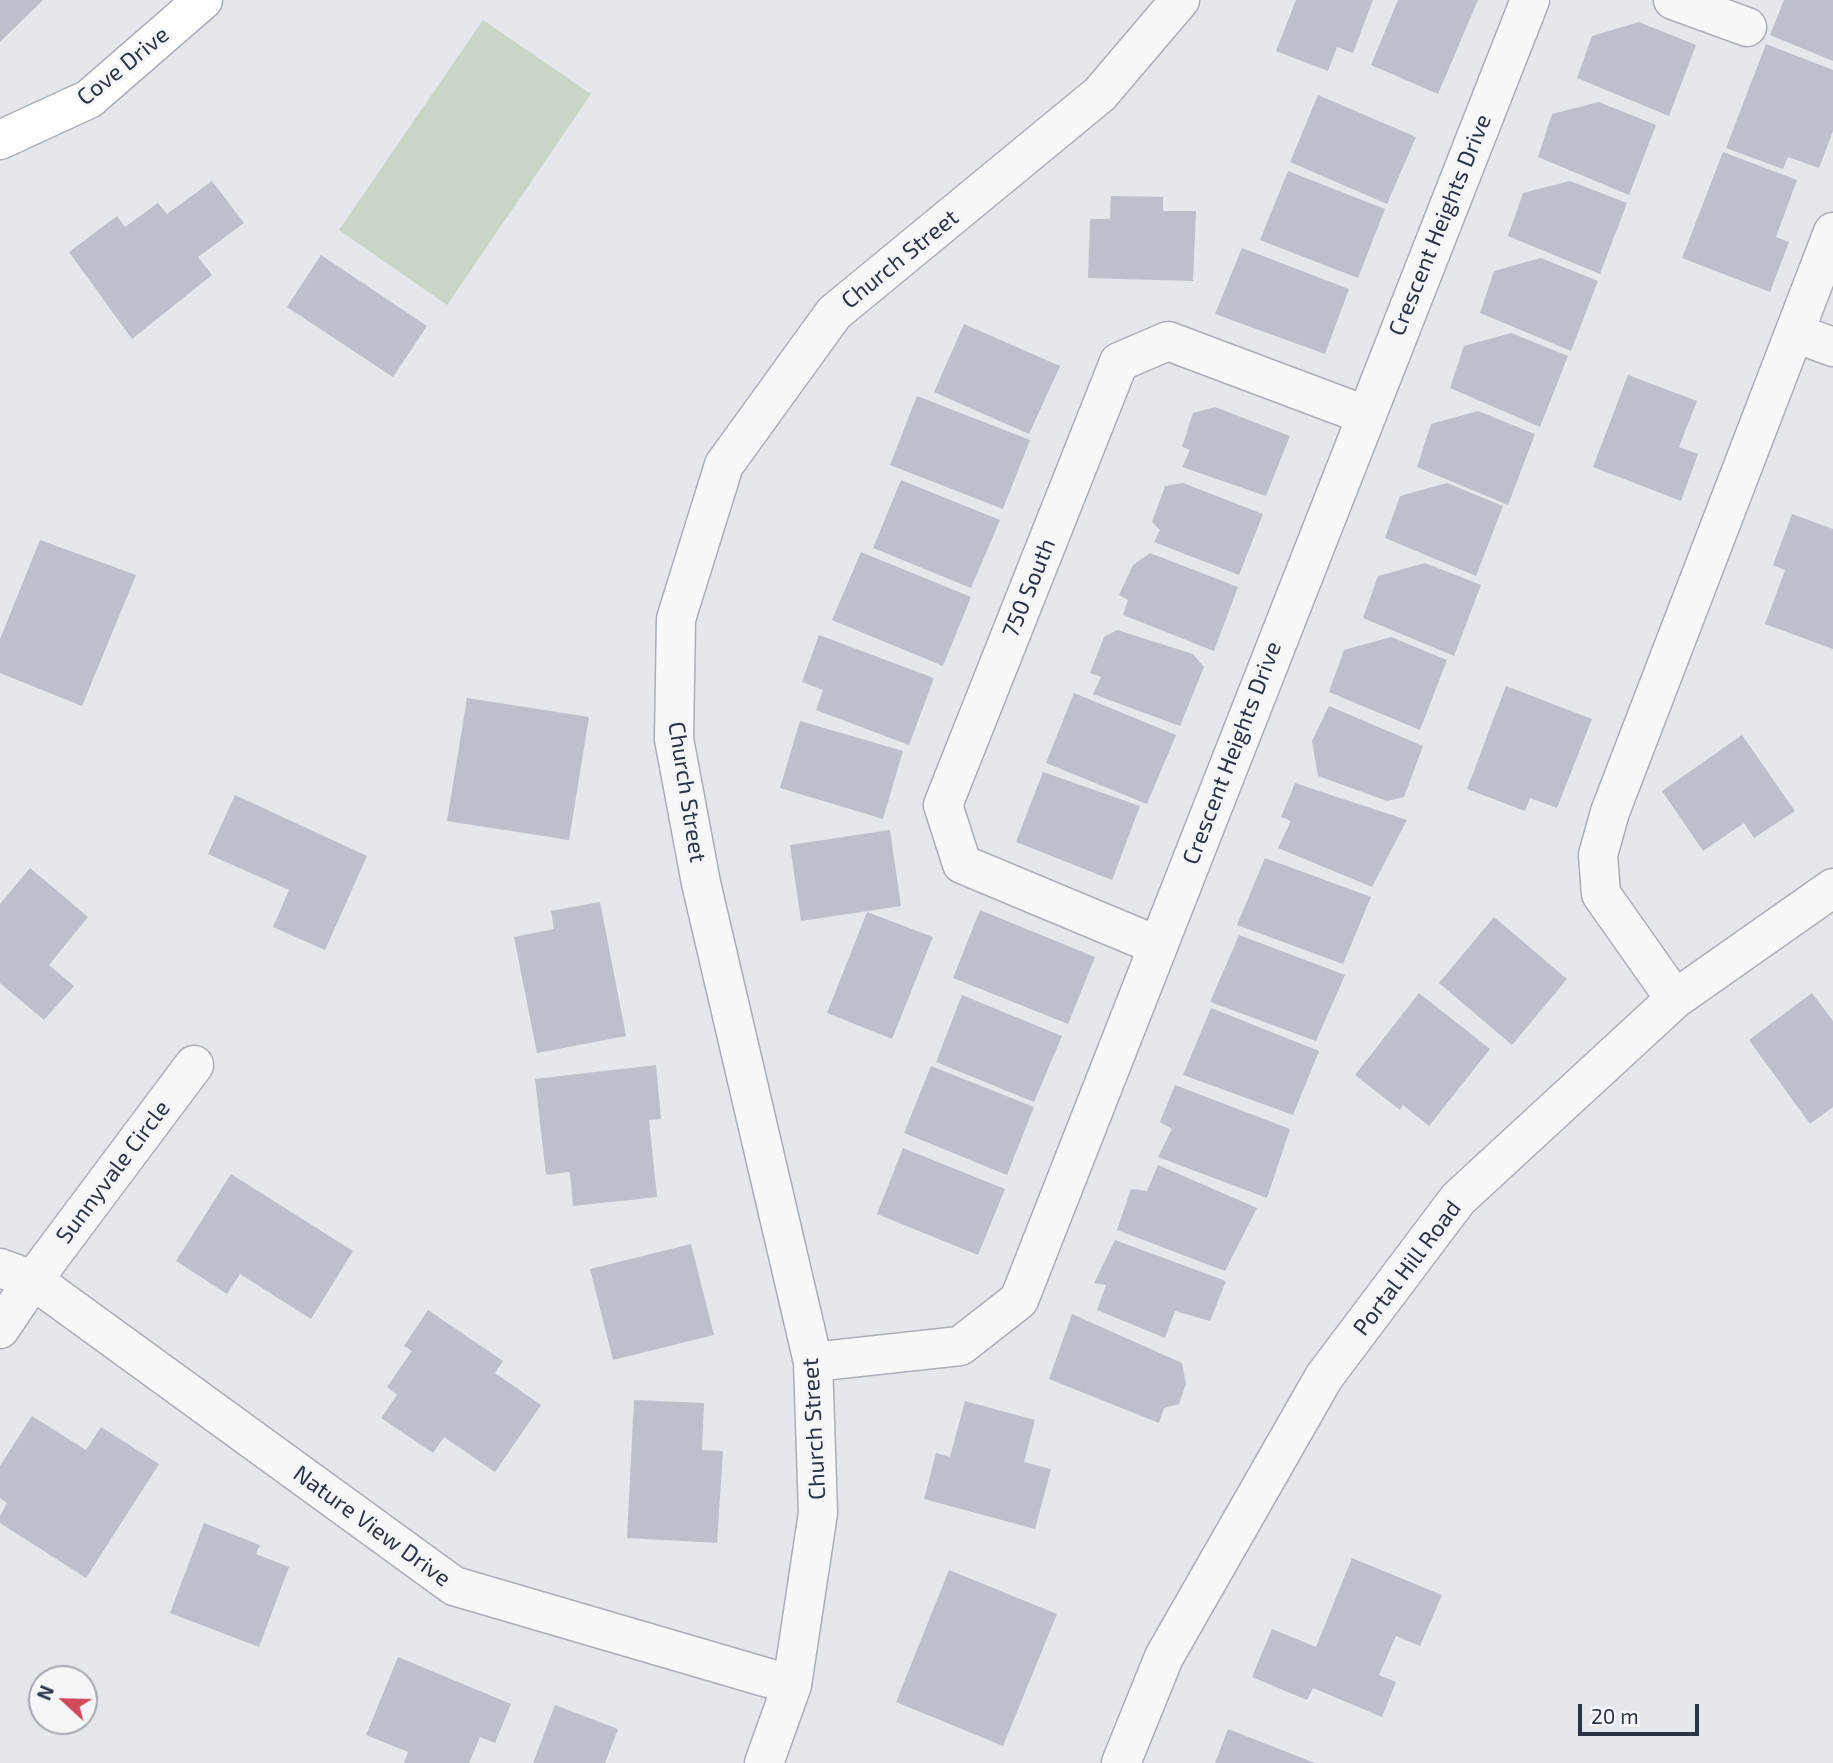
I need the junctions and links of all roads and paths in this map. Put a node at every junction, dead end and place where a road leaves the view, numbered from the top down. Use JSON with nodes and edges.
{"nodes":[{"id":1,"x":203,"y":0,"type":"edge"},
{"id":2,"x":1180,"y":0,"type":"edge"},
{"id":3,"x":1530,"y":0,"type":"edge"},
{"id":4,"x":1673,"y":0,"type":"edge"},
{"id":5,"x":1748,"y":27,"type":"dead end"},
{"id":6,"x":0,"y":140,"type":"edge"},
{"id":7,"x":1833,"y":232,"type":"edge"},
{"id":8,"x":1795,"y":333,"type":"junction"},
{"id":9,"x":1833,"y":347,"type":"edge"},
{"id":10,"x":1365,"y":415,"type":"junction"},
{"id":11,"x":1833,"y":888,"type":"edge"},
{"id":12,"x":1156,"y":945,"type":"junction"},
{"id":13,"x":1675,"y":999,"type":"junction"},
{"id":14,"x":194,"y":1065,"type":"dead end"},
{"id":15,"x":16,"y":1274,"type":"edge"},
{"id":16,"x":0,"y":1329,"type":"edge"},
{"id":17,"x":813,"y":1362,"type":"junction"},
{"id":18,"x":792,"y":1685,"type":"junction"},
{"id":19,"x":764,"y":1763,"type":"edge"},
{"id":20,"x":1121,"y":1763,"type":"edge"}],
"edges":[{"from":1,"to":6,"type":"main road","name":"Cove Drive"},
{"from":2,"to":17,"type":"street","name":"Church Street"},
{"from":3,"to":10,"type":"street","name":"Crescent Heights Drive"},
{"from":4,"to":5,"type":"street"},
{"from":7,"to":8,"type":"street"},
{"from":8,"to":9,"type":"street"},
{"from":8,"to":13,"type":"street"},
{"from":10,"to":12,"type":"street","name":"Crescent Heights Drive"},
{"from":10,"to":12,"type":"street","name":"750 South"},
{"from":11,"to":13,"type":"street","name":"Portal Hill Road"},
{"from":12,"to":17,"type":"street","name":"Crescent Heights Drive"},
{"from":13,"to":20,"type":"street","name":"Portal Hill Road"},
{"from":14,"to":15,"type":"street","name":"Sunnyvale Circle"},
{"from":15,"to":16,"type":"street","name":"Sunnyvale Circle"},
{"from":15,"to":18,"type":"street","name":"Nature View Drive"},
{"from":17,"to":18,"type":"street","name":"Church Street"},
{"from":18,"to":19,"type":"street","name":"Church Street"}]}
